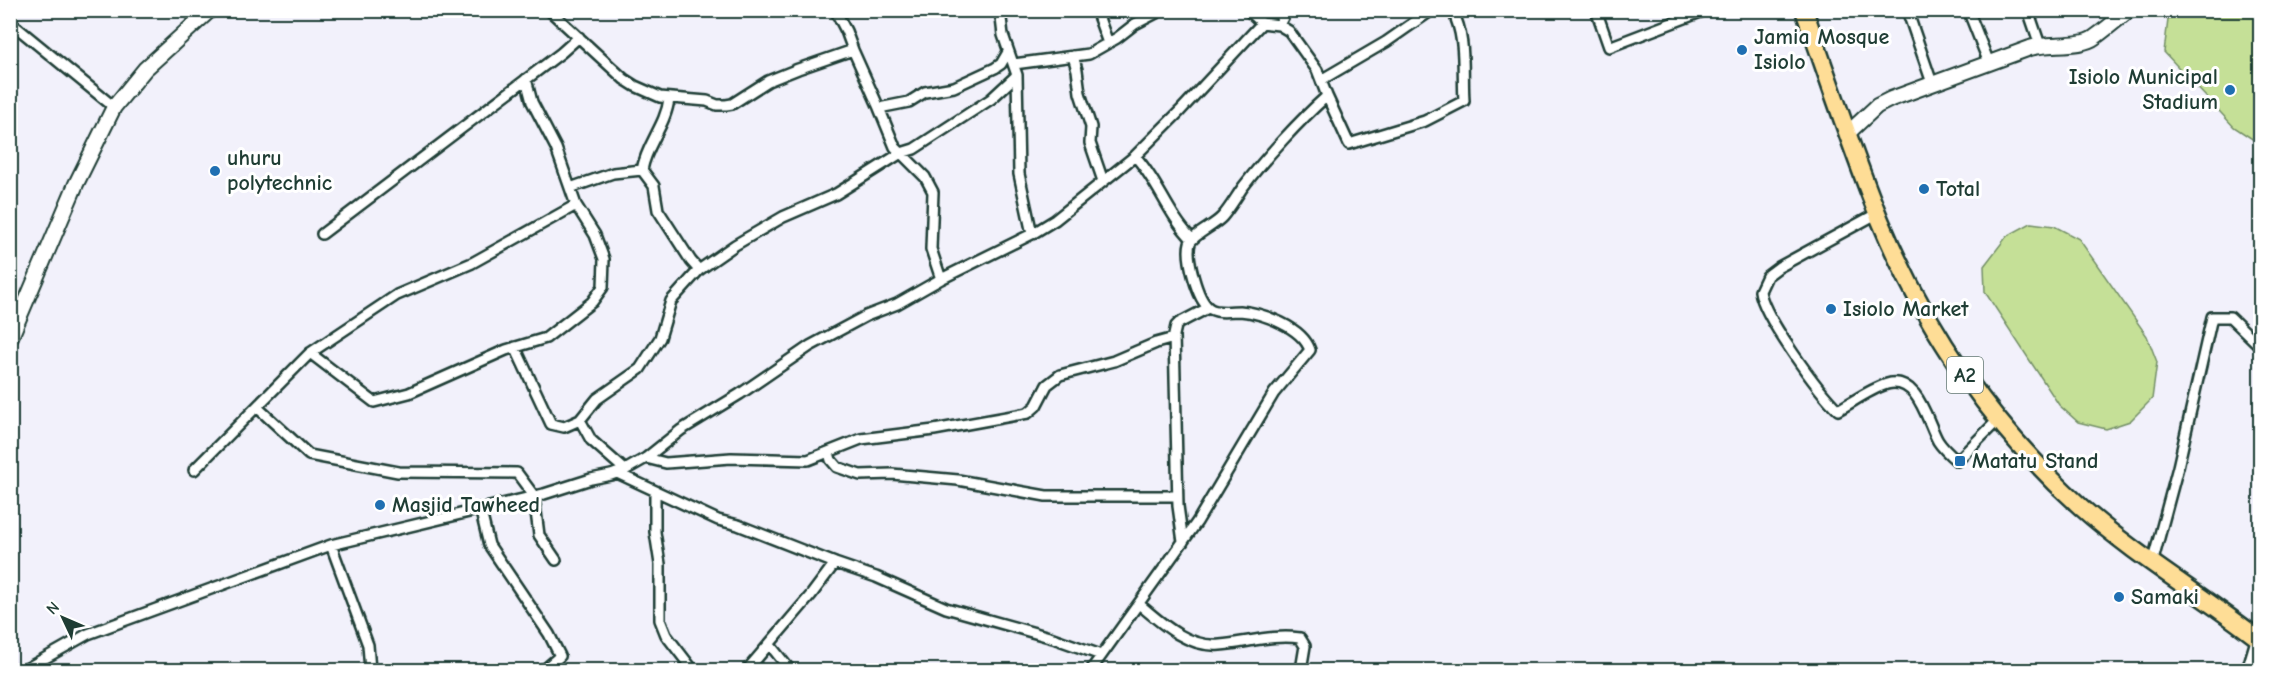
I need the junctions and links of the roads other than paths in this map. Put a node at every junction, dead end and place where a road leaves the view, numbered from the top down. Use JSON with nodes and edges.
{"nodes":[{"id":1,"x":210,"y":10,"type":"edge"},
{"id":2,"x":835,"y":10,"type":"edge"},
{"id":3,"x":1000,"y":10,"type":"edge"},
{"id":4,"x":1096,"y":10,"type":"edge"},
{"id":5,"x":1162,"y":10,"type":"edge"},
{"id":6,"x":1248,"y":10,"type":"edge"},
{"id":7,"x":1287,"y":10,"type":"edge"},
{"id":8,"x":1432,"y":10,"type":"edge"},
{"id":9,"x":1452,"y":10,"type":"edge"},
{"id":10,"x":1596,"y":10,"type":"edge"},
{"id":11,"x":1804,"y":10,"type":"edge"},
{"id":12,"x":1907,"y":10,"type":"edge"},
{"id":13,"x":1968,"y":10,"type":"edge"},
{"id":14,"x":2028,"y":10,"type":"edge"},
{"id":15,"x":2129,"y":10,"type":"edge"},
{"id":16,"x":552,"y":11,"type":"edge"},
{"id":17,"x":1700,"y":11,"type":"edge"},
{"id":18,"x":10,"y":22,"type":"edge"},
{"id":19,"x":1262,"y":23,"type":"junction"},
{"id":20,"x":1279,"y":26,"type":"junction"},
{"id":21,"x":579,"y":37,"type":"junction"},
{"id":22,"x":1108,"y":43,"type":"junction"},
{"id":23,"x":2040,"y":45,"type":"junction"},
{"id":24,"x":853,"y":50,"type":"junction"},
{"id":25,"x":1008,"y":52,"type":"junction"},
{"id":26,"x":1073,"y":56,"type":"junction"},
{"id":27,"x":1989,"y":63,"type":"junction"},
{"id":28,"x":1014,"y":64,"type":"junction"},
{"id":29,"x":1017,"y":75,"type":"junction"},
{"id":30,"x":526,"y":79,"type":"junction"},
{"id":31,"x":1321,"y":80,"type":"junction"},
{"id":32,"x":1932,"y":83,"type":"junction"},
{"id":33,"x":1327,"y":96,"type":"junction"},
{"id":34,"x":669,"y":99,"type":"junction"},
{"id":35,"x":114,"y":107,"type":"junction"},
{"id":36,"x":879,"y":108,"type":"junction"},
{"id":37,"x":1848,"y":133,"type":"junction"},
{"id":38,"x":901,"y":153,"type":"junction"},
{"id":39,"x":1134,"y":156,"type":"junction"},
{"id":40,"x":642,"y":170,"type":"junction"},
{"id":41,"x":1103,"y":181,"type":"junction"},
{"id":42,"x":570,"y":188,"type":"junction"},
{"id":43,"x":576,"y":206,"type":"junction"},
{"id":44,"x":1878,"y":213,"type":"junction"},
{"id":45,"x":322,"y":234,"type":"dead end"},
{"id":46,"x":1032,"y":234,"type":"junction"},
{"id":47,"x":1192,"y":239,"type":"junction"},
{"id":48,"x":699,"y":270,"type":"junction"},
{"id":49,"x":941,"y":279,"type":"junction"},
{"id":50,"x":1208,"y":308,"type":"junction"},
{"id":51,"x":1174,"y":338,"type":"junction"},
{"id":52,"x":10,"y":339,"type":"edge"},
{"id":53,"x":2260,"y":346,"type":"edge"},
{"id":54,"x":515,"y":347,"type":"junction"},
{"id":55,"x":310,"y":353,"type":"junction"},
{"id":56,"x":258,"y":408,"type":"junction"},
{"id":57,"x":580,"y":420,"type":"junction"},
{"id":58,"x":1998,"y":420,"type":"junction"},
{"id":59,"x":829,"y":453,"type":"junction"},
{"id":60,"x":646,"y":458,"type":"junction"},
{"id":61,"x":194,"y":470,"type":"dead end"},
{"id":62,"x":621,"y":471,"type":"junction"},
{"id":63,"x":655,"y":491,"type":"junction"},
{"id":64,"x":534,"y":496,"type":"junction"},
{"id":65,"x":1177,"y":496,"type":"junction"},
{"id":66,"x":480,"y":508,"type":"junction"},
{"id":67,"x":1183,"y":542,"type":"junction"},
{"id":68,"x":332,"y":545,"type":"junction"},
{"id":69,"x":556,"y":560,"type":"dead end"},
{"id":70,"x":835,"y":564,"type":"junction"},
{"id":71,"x":2152,"y":564,"type":"junction"},
{"id":72,"x":1139,"y":604,"type":"junction"},
{"id":73,"x":2259,"y":638,"type":"edge"},
{"id":74,"x":770,"y":645,"type":"junction"},
{"id":75,"x":1101,"y":655,"type":"junction"},
{"id":76,"x":24,"y":670,"type":"edge"},
{"id":77,"x":370,"y":670,"type":"edge"},
{"id":78,"x":539,"y":670,"type":"edge"},
{"id":79,"x":693,"y":670,"type":"edge"},
{"id":80,"x":747,"y":670,"type":"edge"},
{"id":81,"x":790,"y":670,"type":"edge"},
{"id":82,"x":1091,"y":670,"type":"edge"},
{"id":83,"x":1301,"y":670,"type":"edge"},
{"id":84,"x":2247,"y":670,"type":"edge"}],
"edges":[{"from":1,"to":35,"type":"street"},
{"from":2,"to":24,"type":"street"},
{"from":3,"to":25,"type":"street"},
{"from":4,"to":22,"type":"street"},
{"from":5,"to":22,"type":"street"},
{"from":6,"to":19,"type":"street"},
{"from":7,"to":20,"type":"street"},
{"from":8,"to":31,"type":"street"},
{"from":9,"to":33,"type":"street"},
{"from":10,"to":17,"type":"street"},
{"from":11,"to":37,"type":"highway","number":"A2"},
{"from":12,"to":32,"type":"street"},
{"from":13,"to":27,"type":"street"},
{"from":14,"to":23,"type":"street"},
{"from":15,"to":23,"type":"street"},
{"from":16,"to":21,"type":"street"},
{"from":18,"to":35,"type":"street"},
{"from":19,"to":20,"type":"street"},
{"from":19,"to":39,"type":"street"},
{"from":20,"to":31,"type":"street"},
{"from":21,"to":30,"type":"street"},
{"from":21,"to":34,"type":"street"},
{"from":22,"to":26,"type":"street"},
{"from":23,"to":27,"type":"street"},
{"from":24,"to":34,"type":"street"},
{"from":24,"to":36,"type":"street"},
{"from":25,"to":28,"type":"street"},
{"from":25,"to":36,"type":"street"},
{"from":26,"to":28,"type":"street"},
{"from":26,"to":41,"type":"street"},
{"from":27,"to":32,"type":"street"},
{"from":28,"to":29,"type":"street"},
{"from":29,"to":38,"type":"street"},
{"from":29,"to":46,"type":"street"},
{"from":30,"to":42,"type":"street"},
{"from":30,"to":45,"type":"street"},
{"from":31,"to":33,"type":"street"},
{"from":32,"to":37,"type":"street"},
{"from":33,"to":47,"type":"street"},
{"from":34,"to":40,"type":"street"},
{"from":35,"to":52,"type":"street"},
{"from":36,"to":38,"type":"street"},
{"from":37,"to":44,"type":"highway","number":"A2"},
{"from":38,"to":48,"type":"street"},
{"from":38,"to":49,"type":"street"},
{"from":39,"to":41,"type":"street"},
{"from":39,"to":47,"type":"street"},
{"from":40,"to":42,"type":"street"},
{"from":40,"to":48,"type":"street"},
{"from":41,"to":46,"type":"street"},
{"from":42,"to":43,"type":"street"},
{"from":43,"to":54,"type":"street"},
{"from":43,"to":55,"type":"street"},
{"from":44,"to":58,"type":"highway","number":"A2"},
{"from":44,"to":58,"type":"street"},
{"from":46,"to":49,"type":"street"},
{"from":47,"to":50,"type":"street"},
{"from":48,"to":57,"type":"street"},
{"from":49,"to":60,"type":"street"},
{"from":50,"to":51,"type":"street"},
{"from":50,"to":67,"type":"street"},
{"from":51,"to":59,"type":"street"},
{"from":51,"to":65,"type":"street"},
{"from":53,"to":71,"type":"street"},
{"from":54,"to":55,"type":"street"},
{"from":54,"to":57,"type":"street"},
{"from":55,"to":56,"type":"street"},
{"from":56,"to":61,"type":"street"},
{"from":56,"to":64,"type":"street"},
{"from":57,"to":62,"type":"street"},
{"from":58,"to":71,"type":"highway","number":"A2"},
{"from":59,"to":60,"type":"street"},
{"from":59,"to":65,"type":"street"},
{"from":60,"to":62,"type":"street"},
{"from":62,"to":63,"type":"street"},
{"from":62,"to":64,"type":"street"},
{"from":63,"to":70,"type":"street"},
{"from":63,"to":79,"type":"street"},
{"from":64,"to":66,"type":"street"},
{"from":64,"to":69,"type":"street"},
{"from":65,"to":67,"type":"street"},
{"from":66,"to":68,"type":"street"},
{"from":66,"to":78,"type":"street"},
{"from":67,"to":72,"type":"street"},
{"from":68,"to":76,"type":"street"},
{"from":68,"to":77,"type":"street"},
{"from":70,"to":74,"type":"street"},
{"from":70,"to":75,"type":"street"},
{"from":71,"to":73,"type":"highway","number":"A2"},
{"from":72,"to":75,"type":"street"},
{"from":72,"to":83,"type":"street"},
{"from":73,"to":84,"type":"street"},
{"from":74,"to":80,"type":"street"},
{"from":74,"to":81,"type":"street"},
{"from":75,"to":82,"type":"street"}]}
